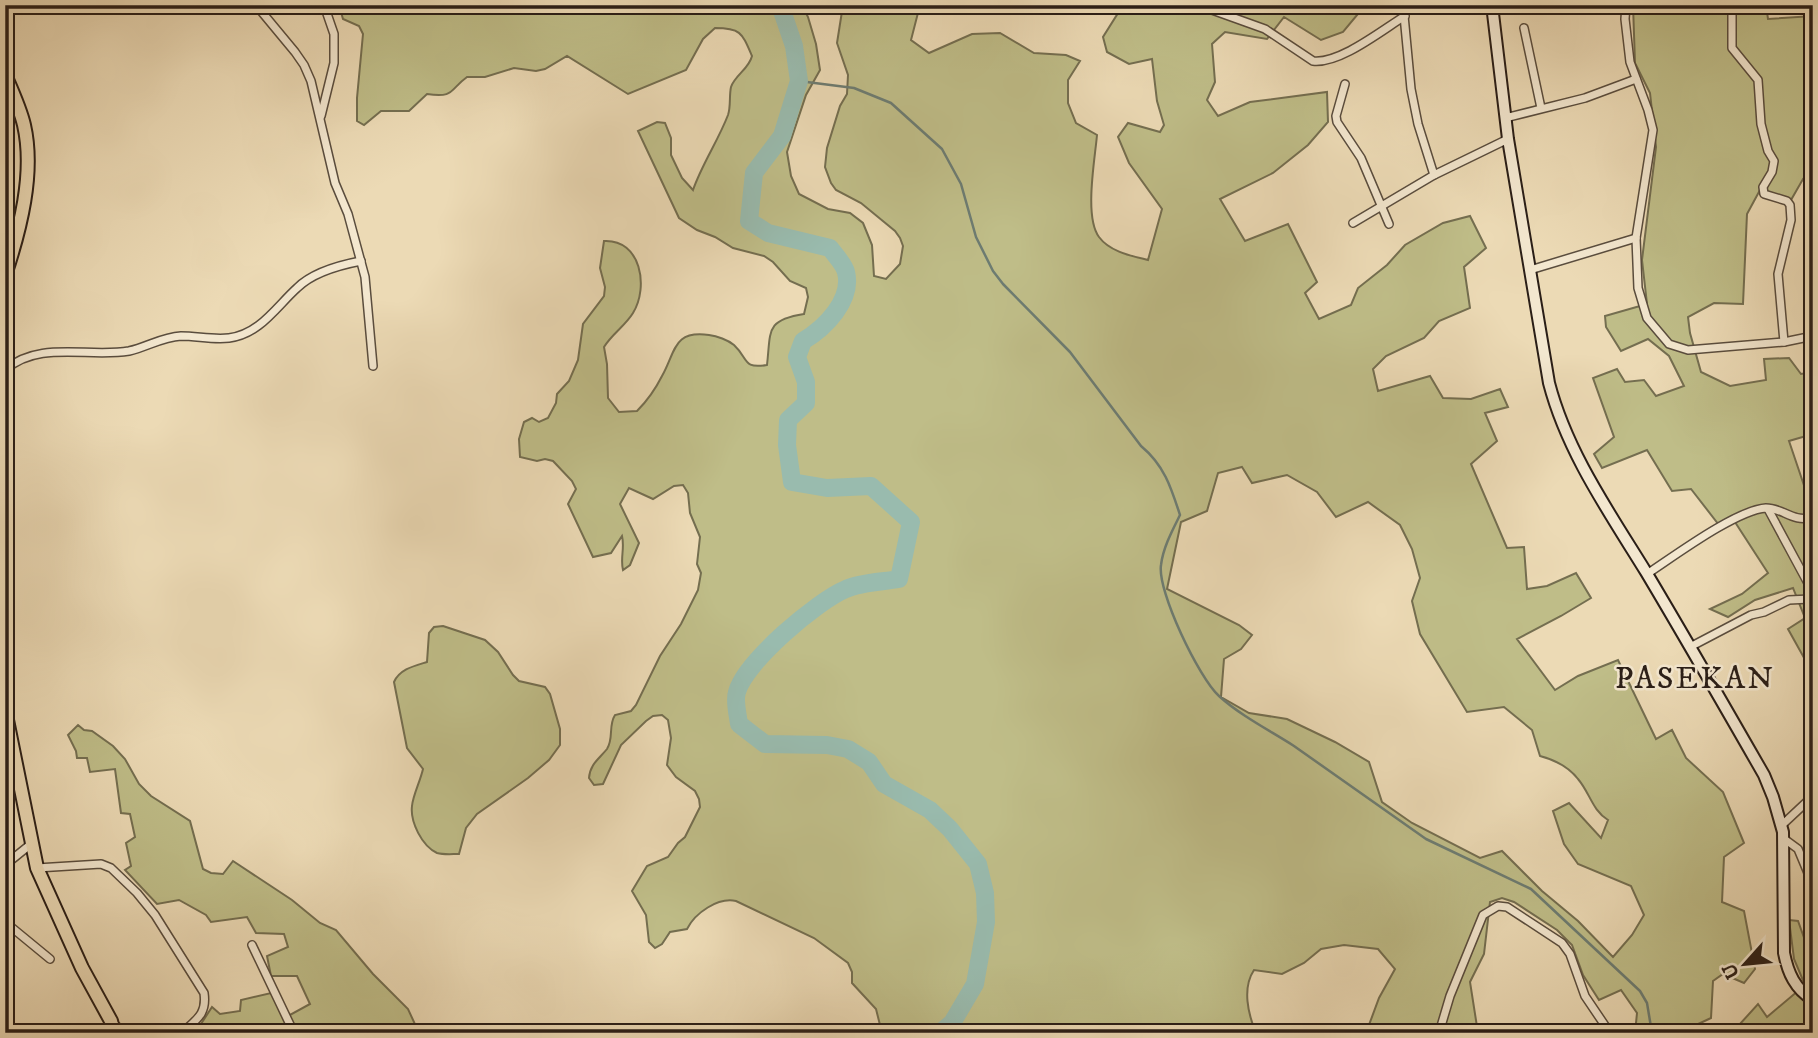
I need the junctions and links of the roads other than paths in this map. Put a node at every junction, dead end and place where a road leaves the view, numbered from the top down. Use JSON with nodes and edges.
{"nodes":[{"id":1,"x":256,"y":5,"type":"edge"},
{"id":2,"x":324,"y":5,"type":"edge"},
{"id":3,"x":1206,"y":5,"type":"edge"},
{"id":4,"x":1404,"y":5,"type":"edge"},
{"id":5,"x":1492,"y":5,"type":"edge"},
{"id":6,"x":1626,"y":5,"type":"edge"},
{"id":7,"x":1732,"y":5,"type":"edge"},
{"id":8,"x":1405,"y":16,"type":"junction"},
{"id":9,"x":1524,"y":28,"type":"dead end"},
{"id":10,"x":5,"y":75,"type":"edge"},
{"id":11,"x":1636,"y":79,"type":"junction"},
{"id":12,"x":1345,"y":84,"type":"dead end"},
{"id":13,"x":1541,"y":108,"type":"junction"},
{"id":14,"x":321,"y":116,"type":"junction"},
{"id":15,"x":1505,"y":118,"type":"junction"},
{"id":16,"x":1508,"y":139,"type":"junction"},
{"id":17,"x":1434,"y":174,"type":"junction"},
{"id":18,"x":1382,"y":203,"type":"junction"},
{"id":19,"x":1353,"y":222,"type":"dead end"},
{"id":20,"x":1389,"y":223,"type":"dead end"},
{"id":21,"x":1636,"y":238,"type":"junction"},
{"id":22,"x":361,"y":261,"type":"junction"},
{"id":23,"x":1530,"y":270,"type":"junction"},
{"id":24,"x":5,"y":275,"type":"edge"},
{"id":25,"x":1813,"y":336,"type":"edge"},
{"id":26,"x":1784,"y":342,"type":"junction"},
{"id":27,"x":373,"y":366,"type":"dead end"},
{"id":28,"x":5,"y":370,"type":"edge"},
{"id":29,"x":1768,"y":508,"type":"junction"},
{"id":30,"x":1813,"y":517,"type":"edge"},
{"id":31,"x":1647,"y":574,"type":"junction"},
{"id":32,"x":1810,"y":599,"type":"junction"},
{"id":33,"x":1813,"y":616,"type":"edge"},
{"id":34,"x":1690,"y":647,"type":"junction"},
{"id":35,"x":5,"y":710,"type":"edge"},
{"id":36,"x":1813,"y":796,"type":"edge"},
{"id":37,"x":1782,"y":825,"type":"junction"},
{"id":38,"x":1783,"y":838,"type":"junction"},
{"id":39,"x":31,"y":844,"type":"junction"},
{"id":40,"x":5,"y":865,"type":"edge"},
{"id":41,"x":37,"y":868,"type":"junction"},
{"id":42,"x":1813,"y":885,"type":"edge"},
{"id":43,"x":5,"y":922,"type":"edge"},
{"id":44,"x":252,"y":945,"type":"dead end"},
{"id":45,"x":50,"y":959,"type":"dead end"},
{"id":46,"x":1813,"y":1000,"type":"edge"},
{"id":47,"x":112,"y":1027,"type":"edge"},
{"id":48,"x":126,"y":1033,"type":"edge"},
{"id":49,"x":182,"y":1033,"type":"edge"},
{"id":50,"x":294,"y":1033,"type":"edge"},
{"id":51,"x":1439,"y":1033,"type":"edge"},
{"id":52,"x":1610,"y":1033,"type":"edge"}],
"edges":[{"from":1,"to":14,"type":"street"},
{"from":2,"to":14,"type":"street"},
{"from":3,"to":8,"type":"street"},
{"from":4,"to":8,"type":"street"},
{"from":5,"to":15,"type":"street"},
{"from":6,"to":11,"type":"street"},
{"from":7,"to":26,"type":"street"},
{"from":8,"to":17,"type":"street"},
{"from":9,"to":13,"type":"street"},
{"from":10,"to":24,"type":"main road"},
{"from":11,"to":13,"type":"street"},
{"from":11,"to":21,"type":"street"},
{"from":12,"to":18,"type":"street"},
{"from":13,"to":15,"type":"street"},
{"from":14,"to":22,"type":"street"},
{"from":15,"to":16,"type":"street"},
{"from":16,"to":17,"type":"street"},
{"from":16,"to":23,"type":"street"},
{"from":17,"to":18,"type":"street"},
{"from":18,"to":19,"type":"street"},
{"from":18,"to":20,"type":"street"},
{"from":21,"to":23,"type":"street"},
{"from":21,"to":26,"type":"street"},
{"from":22,"to":27,"type":"street"},
{"from":22,"to":28,"type":"street"},
{"from":23,"to":31,"type":"street"},
{"from":25,"to":26,"type":"street"},
{"from":29,"to":30,"type":"street"},
{"from":29,"to":31,"type":"street"},
{"from":29,"to":32,"type":"street"},
{"from":31,"to":34,"type":"street"},
{"from":32,"to":33,"type":"street"},
{"from":32,"to":34,"type":"street"},
{"from":34,"to":37,"type":"street"},
{"from":35,"to":39,"type":"main road"},
{"from":36,"to":37,"type":"street"},
{"from":37,"to":38,"type":"street"},
{"from":38,"to":42,"type":"street"},
{"from":38,"to":46,"type":"street"},
{"from":39,"to":40,"type":"street"},
{"from":39,"to":41,"type":"main road"},
{"from":41,"to":47,"type":"main road"},
{"from":41,"to":49,"type":"street"},
{"from":43,"to":45,"type":"street"},
{"from":44,"to":50,"type":"street"},
{"from":47,"to":48,"type":"street"},
{"from":51,"to":52,"type":"street"}]}
